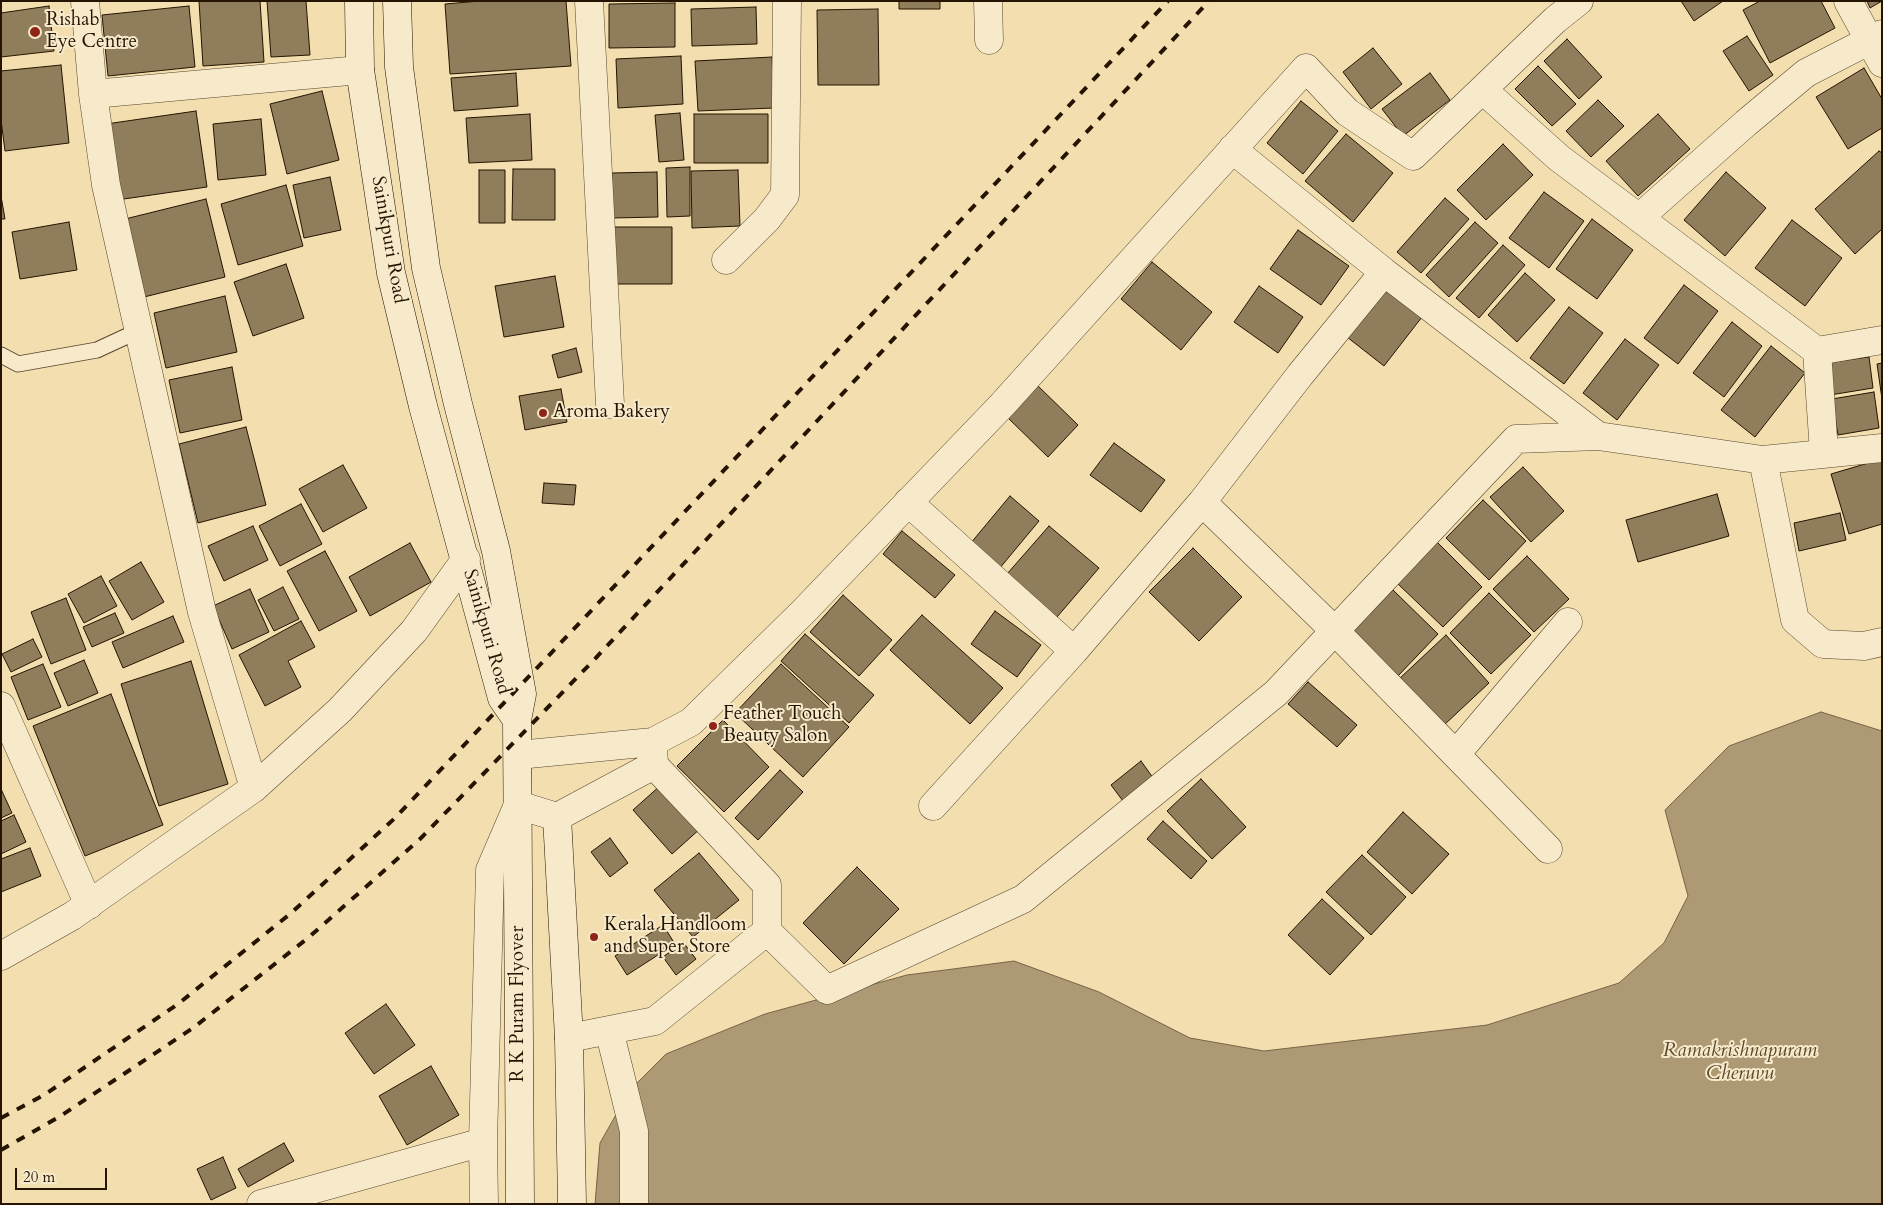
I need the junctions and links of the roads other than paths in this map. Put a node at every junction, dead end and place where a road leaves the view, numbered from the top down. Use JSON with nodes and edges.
{"nodes":[{"id":1,"x":85,"y":1,"type":"edge"},
{"id":2,"x":359,"y":1,"type":"edge"},
{"id":3,"x":397,"y":1,"type":"edge"},
{"id":4,"x":589,"y":1,"type":"edge"},
{"id":5,"x":787,"y":1,"type":"edge"},
{"id":6,"x":988,"y":1,"type":"edge"},
{"id":7,"x":1579,"y":1,"type":"edge"},
{"id":8,"x":1848,"y":1,"type":"edge"},
{"id":9,"x":989,"y":40,"type":"dead end"},
{"id":10,"x":1878,"y":46,"type":"edge"},
{"id":11,"x":360,"y":70,"type":"junction"},
{"id":12,"x":1483,"y":90,"type":"junction"},
{"id":13,"x":94,"y":94,"type":"junction"},
{"id":14,"x":1232,"y":149,"type":"junction"},
{"id":15,"x":1640,"y":218,"type":"junction"},
{"id":16,"x":726,"y":260,"type":"dead end"},
{"id":17,"x":1384,"y":272,"type":"junction"},
{"id":18,"x":138,"y":331,"type":"junction"},
{"id":19,"x":1882,"y":340,"type":"edge"},
{"id":20,"x":1817,"y":352,"type":"junction"},
{"id":21,"x":1,"y":356,"type":"edge"},
{"id":22,"x":610,"y":404,"type":"dead end"},
{"id":23,"x":1598,"y":436,"type":"junction"},
{"id":24,"x":1882,"y":448,"type":"edge"},
{"id":25,"x":1824,"y":452,"type":"junction"},
{"id":26,"x":1763,"y":460,"type":"junction"},
{"id":27,"x":908,"y":502,"type":"junction"},
{"id":28,"x":1202,"y":502,"type":"junction"},
{"id":29,"x":466,"y":559,"type":"junction"},
{"id":30,"x":1568,"y":622,"type":"dead end"},
{"id":31,"x":1335,"y":631,"type":"junction"},
{"id":32,"x":1882,"y":642,"type":"edge"},
{"id":33,"x":1074,"y":651,"type":"junction"},
{"id":34,"x":1,"y":706,"type":"edge"},
{"id":35,"x":518,"y":720,"type":"junction"},
{"id":36,"x":654,"y":753,"type":"junction"},
{"id":37,"x":1456,"y":754,"type":"junction"},
{"id":38,"x":518,"y":755,"type":"junction"},
{"id":39,"x":254,"y":788,"type":"junction"},
{"id":40,"x":518,"y":805,"type":"junction"},
{"id":41,"x":933,"y":806,"type":"dead end"},
{"id":42,"x":557,"y":816,"type":"junction"},
{"id":43,"x":1548,"y":849,"type":"dead end"},
{"id":44,"x":89,"y":905,"type":"junction"},
{"id":45,"x":767,"y":931,"type":"junction"},
{"id":46,"x":1,"y":956,"type":"edge"},
{"id":47,"x":609,"y":1030,"type":"junction"},
{"id":48,"x":569,"y":1038,"type":"junction"},
{"id":49,"x":483,"y":1142,"type":"junction"},
{"id":50,"x":261,"y":1204,"type":"edge"},
{"id":51,"x":484,"y":1204,"type":"edge"},
{"id":52,"x":520,"y":1204,"type":"edge"},
{"id":53,"x":572,"y":1204,"type":"edge"},
{"id":54,"x":634,"y":1204,"type":"edge"}],
"edges":[{"from":1,"to":13,"type":"street"},
{"from":2,"to":11,"type":"street","name":"Sainikpuri Road"},
{"from":3,"to":35,"type":"street","name":"Sainikpuri Road"},
{"from":4,"to":22,"type":"street"},
{"from":5,"to":16,"type":"street"},
{"from":6,"to":9,"type":"street"},
{"from":7,"to":12,"type":"street"},
{"from":8,"to":10,"type":"street"},
{"from":10,"to":15,"type":"street"},
{"from":11,"to":13,"type":"street"},
{"from":11,"to":29,"type":"street","name":"Sainikpuri Road"},
{"from":12,"to":14,"type":"street"},
{"from":12,"to":15,"type":"street"},
{"from":13,"to":18,"type":"street"},
{"from":14,"to":17,"type":"street"},
{"from":14,"to":27,"type":"street"},
{"from":15,"to":20,"type":"street"},
{"from":17,"to":23,"type":"street"},
{"from":17,"to":28,"type":"street"},
{"from":18,"to":21,"type":"lane"},
{"from":18,"to":39,"type":"street"},
{"from":19,"to":20,"type":"street"},
{"from":20,"to":25,"type":"street"},
{"from":23,"to":26,"type":"street"},
{"from":23,"to":31,"type":"street"},
{"from":24,"to":25,"type":"street"},
{"from":25,"to":26,"type":"street"},
{"from":26,"to":32,"type":"street"},
{"from":27,"to":33,"type":"street"},
{"from":27,"to":36,"type":"street"},
{"from":28,"to":31,"type":"street"},
{"from":28,"to":33,"type":"street"},
{"from":29,"to":35,"type":"street","name":"Sainikpuri Road"},
{"from":29,"to":39,"type":"street"},
{"from":30,"to":37,"type":"street"},
{"from":31,"to":37,"type":"street"},
{"from":31,"to":45,"type":"street"},
{"from":33,"to":41,"type":"street"},
{"from":34,"to":44,"type":"street"},
{"from":35,"to":38,"type":"street","name":"R K Puram Flyover"},
{"from":36,"to":38,"type":"street"},
{"from":36,"to":42,"type":"street"},
{"from":36,"to":45,"type":"street"},
{"from":37,"to":43,"type":"street"},
{"from":38,"to":40,"type":"street","name":"R K Puram Flyover"},
{"from":39,"to":44,"type":"street"},
{"from":40,"to":42,"type":"street"},
{"from":40,"to":49,"type":"street"},
{"from":40,"to":52,"type":"street","name":"R K Puram Flyover"},
{"from":42,"to":48,"type":"street"},
{"from":44,"to":46,"type":"street"},
{"from":45,"to":47,"type":"street"},
{"from":47,"to":48,"type":"street"},
{"from":47,"to":54,"type":"street"},
{"from":48,"to":53,"type":"street"},
{"from":49,"to":50,"type":"street"},
{"from":49,"to":51,"type":"street"}]}
